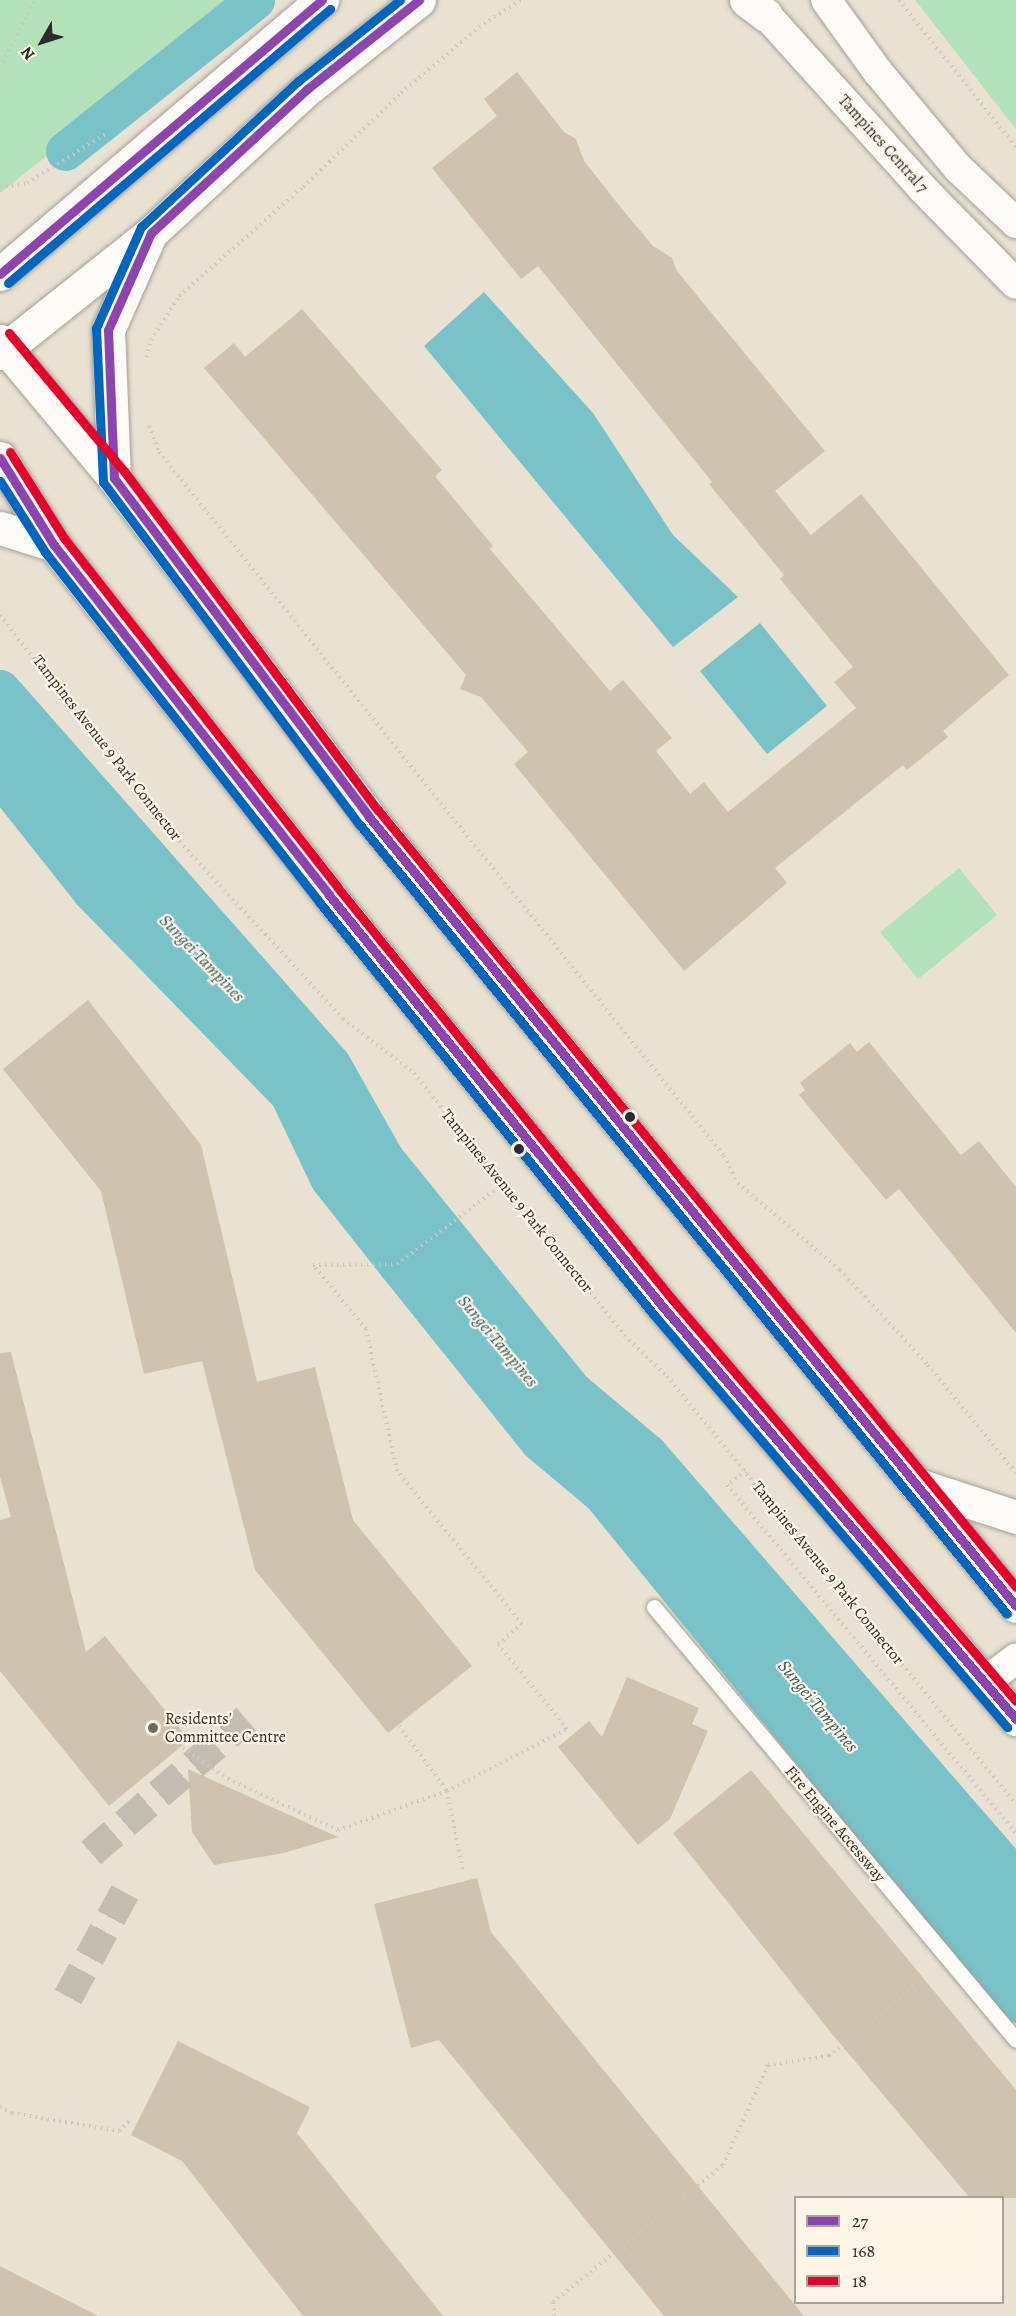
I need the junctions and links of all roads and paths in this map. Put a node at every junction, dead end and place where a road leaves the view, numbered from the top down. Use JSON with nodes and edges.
{"nodes":[{"id":1,"x":35,"y":0,"type":"edge"},
{"id":2,"x":322,"y":0,"type":"edge"},
{"id":3,"x":419,"y":0,"type":"edge"},
{"id":4,"x":521,"y":0,"type":"edge"},
{"id":5,"x":826,"y":0,"type":"edge"},
{"id":6,"x":899,"y":0,"type":"edge"},
{"id":7,"x":755,"y":5,"type":"edge"},
{"id":8,"x":0,"y":68,"type":"edge"},
{"id":9,"x":1016,"y":147,"type":"edge"},
{"id":10,"x":1016,"y":223,"type":"edge"},
{"id":11,"x":151,"y":233,"type":"junction"},
{"id":12,"x":0,"y":274,"type":"edge"},
{"id":13,"x":1016,"y":284,"type":"edge"},
{"id":14,"x":2,"y":347,"type":"edge"},
{"id":15,"x":146,"y":360,"type":"dead end"},
{"id":16,"x":147,"y":421,"type":"dead end"},
{"id":17,"x":0,"y":458,"type":"edge"},
{"id":18,"x":114,"y":478,"type":"junction"},
{"id":19,"x":0,"y":528,"type":"edge"},
{"id":20,"x":54,"y":545,"type":"junction"},
{"id":21,"x":0,"y":615,"type":"edge"},
{"id":22,"x":502,"y":1185,"type":"junction"},
{"id":23,"x":746,"y":1471,"type":"junction"},
{"id":24,"x":1016,"y":1473,"type":"edge"},
{"id":25,"x":913,"y":1483,"type":"junction"},
{"id":26,"x":1016,"y":1517,"type":"edge"},
{"id":27,"x":1016,"y":1606,"type":"edge"},
{"id":28,"x":654,"y":1607,"type":"dead end"},
{"id":29,"x":1016,"y":1659,"type":"edge"},
{"id":30,"x":985,"y":1682,"type":"junction"},
{"id":31,"x":1016,"y":1719,"type":"edge"},
{"id":32,"x":399,"y":1726,"type":"dead end"},
{"id":33,"x":183,"y":1748,"type":"dead end"},
{"id":34,"x":447,"y":1791,"type":"junction"},
{"id":35,"x":1016,"y":1804,"type":"edge"},
{"id":36,"x":1016,"y":1833,"type":"edge"},
{"id":37,"x":464,"y":1872,"type":"dead end"},
{"id":38,"x":903,"y":1976,"type":"dead end"},
{"id":39,"x":913,"y":1987,"type":"junction"},
{"id":40,"x":922,"y":1998,"type":"dead end"},
{"id":41,"x":1016,"y":2040,"type":"edge"},
{"id":42,"x":0,"y":2108,"type":"edge"},
{"id":43,"x":129,"y":2121,"type":"dead end"},
{"id":44,"x":615,"y":2236,"type":"dead end"},
{"id":45,"x":624,"y":2245,"type":"junction"},
{"id":46,"x":632,"y":2257,"type":"dead end"},
{"id":47,"x":554,"y":2316,"type":"edge"}],
"edges":[{"from":1,"to":8,"type":"path"},
{"from":2,"to":12,"type":"main road"},
{"from":3,"to":11,"type":"main road"},
{"from":4,"to":15,"type":"path"},
{"from":5,"to":10,"type":"street"},
{"from":6,"to":9,"type":"path"},
{"from":7,"to":13,"type":"street","name":"Tampines Central 7"},
{"from":11,"to":14,"type":"main road"},
{"from":11,"to":18,"type":"main road"},
{"from":14,"to":18,"type":"main road"},
{"from":16,"to":24,"type":"path"},
{"from":17,"to":20,"type":"main road"},
{"from":18,"to":25,"type":"main road"},
{"from":19,"to":20,"type":"main road"},
{"from":20,"to":30,"type":"main road"},
{"from":21,"to":22,"type":"path","name":"Tampines Avenue 9 Park Connector"},
{"from":22,"to":23,"type":"path","name":"Tampines Avenue 9 Park Connector"},
{"from":22,"to":34,"type":"path"},
{"from":23,"to":35,"type":"path","name":"Tampines Avenue 9 Park Connector"},
{"from":23,"to":36,"type":"path"},
{"from":25,"to":26,"type":"main road"},
{"from":25,"to":27,"type":"main road"},
{"from":28,"to":41,"type":"lane","name":"Fire Engine Accessway"},
{"from":29,"to":30,"type":"street"},
{"from":30,"to":31,"type":"main road"},
{"from":32,"to":34,"type":"path"},
{"from":33,"to":34,"type":"path"},
{"from":34,"to":37,"type":"path"},
{"from":38,"to":39,"type":"path"},
{"from":39,"to":40,"type":"path"},
{"from":39,"to":45,"type":"path"},
{"from":42,"to":43,"type":"path"},
{"from":44,"to":45,"type":"path"},
{"from":45,"to":46,"type":"path"},
{"from":45,"to":47,"type":"path"}]}
